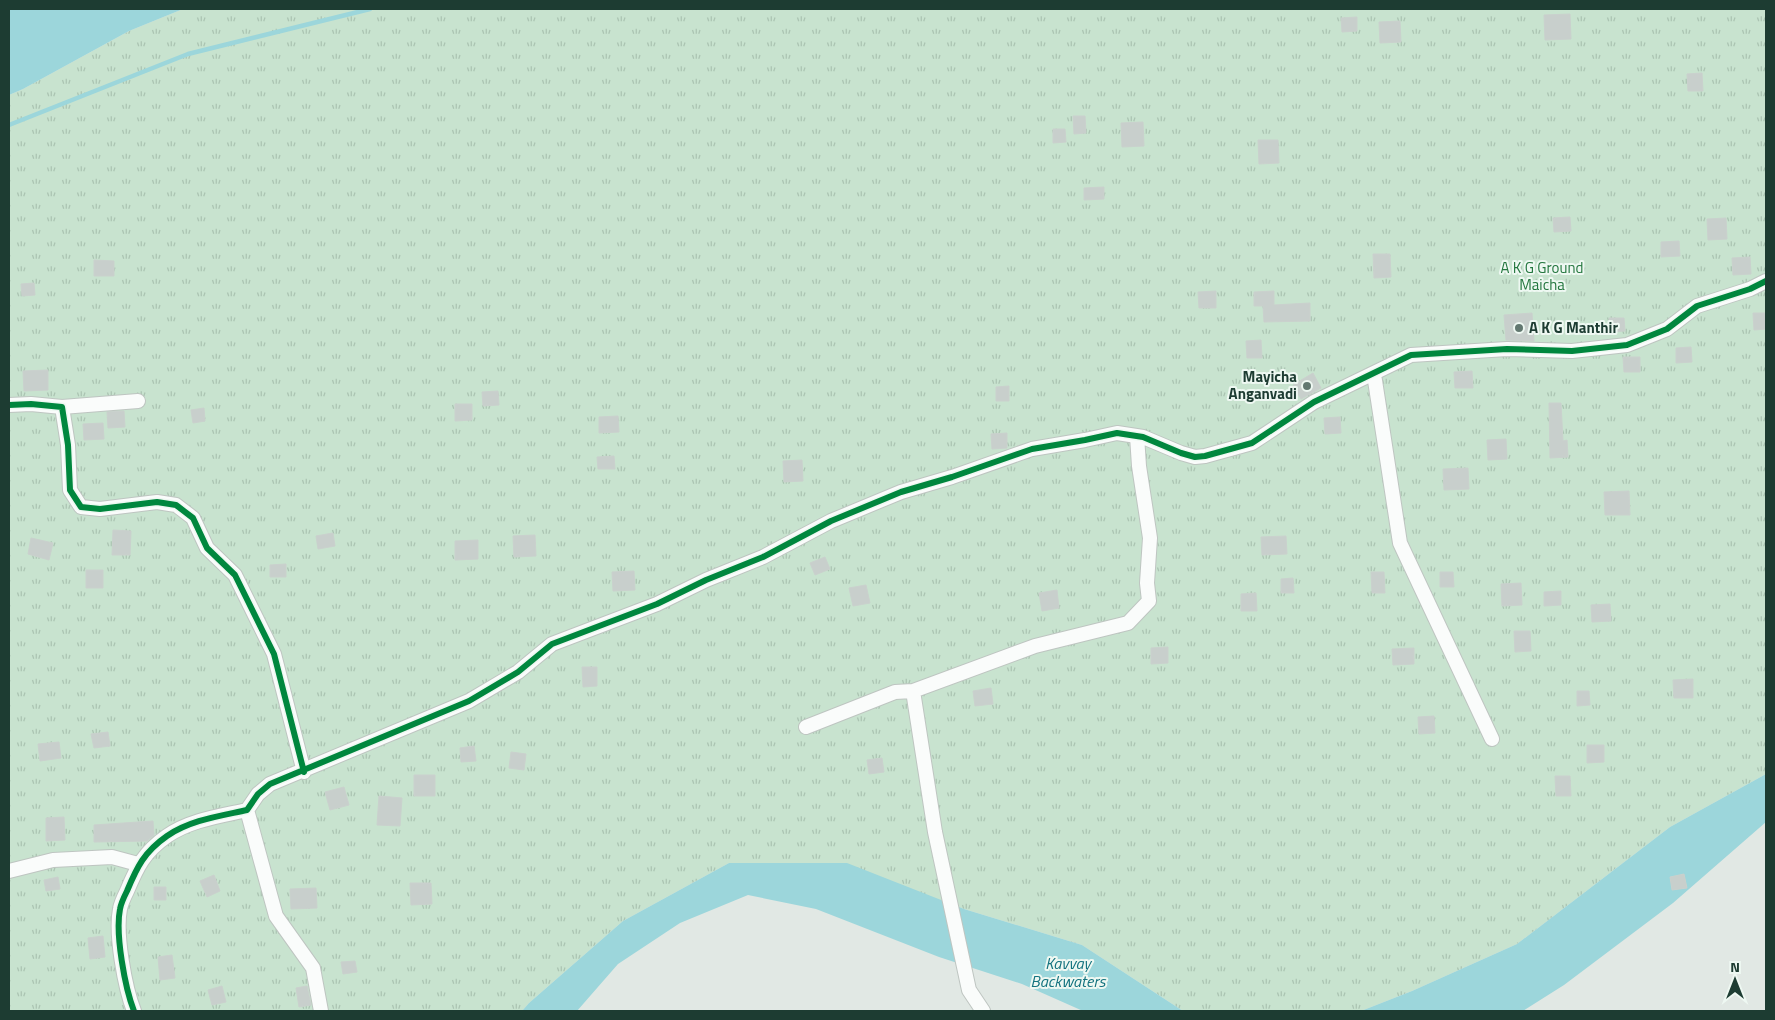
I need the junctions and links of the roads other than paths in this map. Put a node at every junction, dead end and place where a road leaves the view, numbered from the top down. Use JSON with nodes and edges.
{"nodes":[{"id":1,"x":1766,"y":281,"type":"edge"},
{"id":2,"x":1374,"y":374,"type":"junction"},
{"id":3,"x":138,"y":401,"type":"dead end"},
{"id":4,"x":9,"y":404,"type":"edge"},
{"id":5,"x":62,"y":407,"type":"junction"},
{"id":6,"x":1137,"y":436,"type":"junction"},
{"id":7,"x":914,"y":691,"type":"junction"},
{"id":8,"x":806,"y":727,"type":"dead end"},
{"id":9,"x":1492,"y":739,"type":"dead end"},
{"id":10,"x":304,"y":772,"type":"junction"},
{"id":11,"x":247,"y":810,"type":"junction"},
{"id":12,"x":138,"y":864,"type":"junction"},
{"id":13,"x":9,"y":871,"type":"edge"},
{"id":14,"x":134,"y":1011,"type":"edge"},
{"id":15,"x":321,"y":1011,"type":"edge"},
{"id":16,"x":983,"y":1011,"type":"edge"}],
"edges":[{"from":1,"to":2,"type":"street"},
{"from":2,"to":6,"type":"street"},
{"from":2,"to":9,"type":"street"},
{"from":3,"to":5,"type":"street"},
{"from":4,"to":5,"type":"street"},
{"from":5,"to":10,"type":"street"},
{"from":6,"to":7,"type":"street"},
{"from":6,"to":10,"type":"street"},
{"from":7,"to":8,"type":"street"},
{"from":7,"to":16,"type":"street"},
{"from":10,"to":11,"type":"street"},
{"from":11,"to":12,"type":"street"},
{"from":11,"to":15,"type":"street"},
{"from":12,"to":13,"type":"street"},
{"from":12,"to":14,"type":"street"}]}
